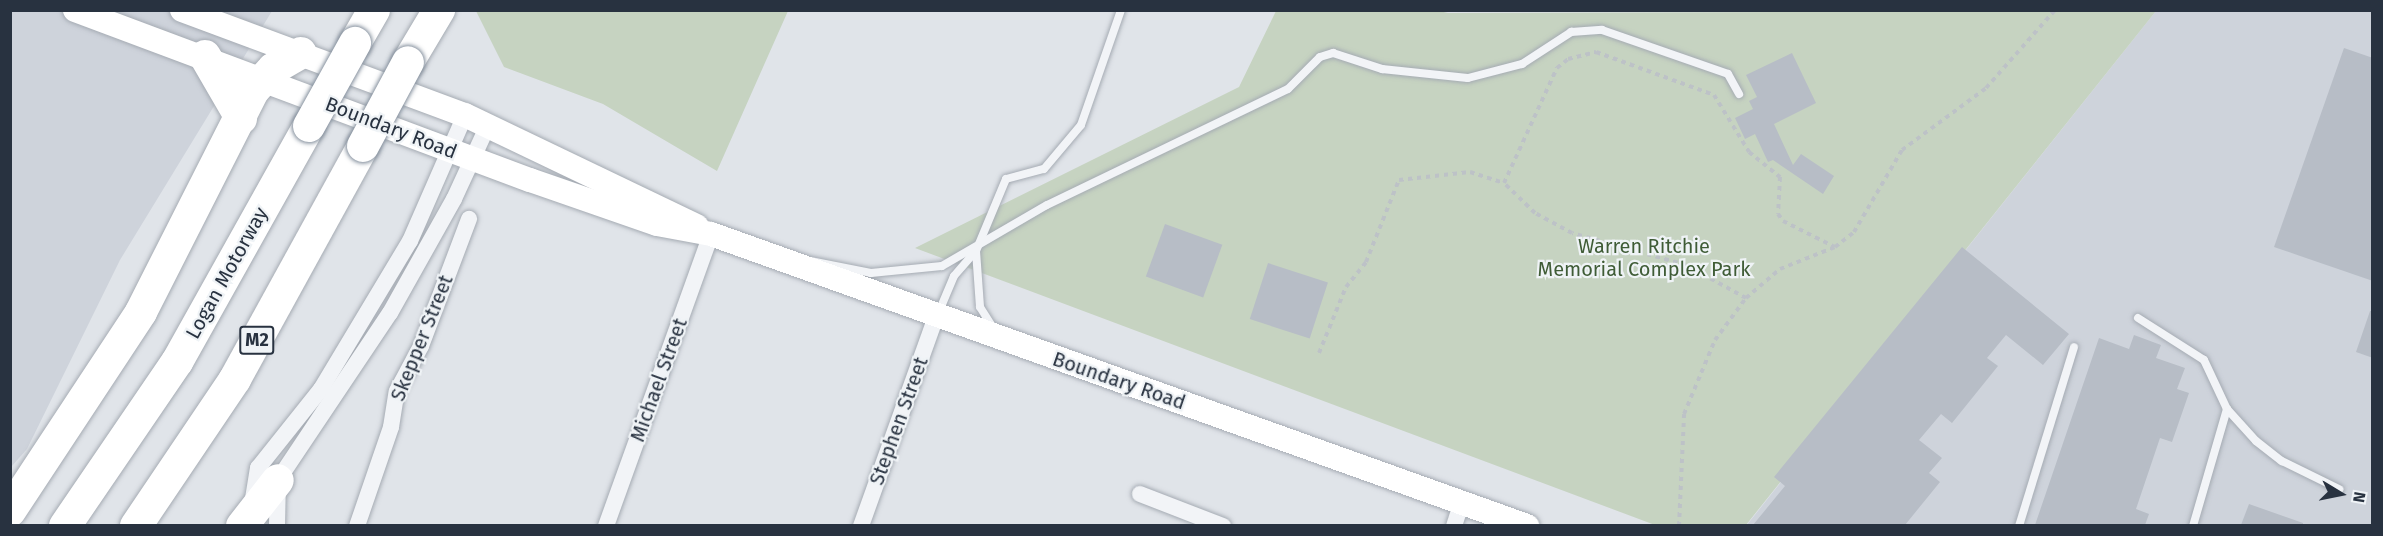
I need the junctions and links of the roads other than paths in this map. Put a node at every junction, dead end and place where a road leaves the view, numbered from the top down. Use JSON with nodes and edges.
{"nodes":[{"id":1,"x":75,"y":10,"type":"edge"},
{"id":2,"x":182,"y":10,"type":"edge"},
{"id":3,"x":374,"y":10,"type":"edge"},
{"id":4,"x":439,"y":10,"type":"edge"},
{"id":5,"x":1120,"y":10,"type":"edge"},
{"id":6,"x":301,"y":53,"type":"junction"},
{"id":7,"x":205,"y":56,"type":"junction"},
{"id":8,"x":262,"y":78,"type":"junction"},
{"id":9,"x":1739,"y":94,"type":"dead end"},
{"id":10,"x":465,"y":115,"type":"junction"},
{"id":11,"x":241,"y":118,"type":"junction"},
{"id":12,"x":488,"y":124,"type":"junction"},
{"id":13,"x":461,"y":155,"type":"junction"},
{"id":14,"x":469,"y":219,"type":"dead end"},
{"id":15,"x":711,"y":234,"type":"junction"},
{"id":16,"x":976,"y":251,"type":"junction"},
{"id":17,"x":786,"y":261,"type":"junction"},
{"id":18,"x":936,"y":317,"type":"junction"},
{"id":19,"x":2138,"y":318,"type":"dead end"},
{"id":20,"x":1000,"y":339,"type":"junction"},
{"id":21,"x":2074,"y":347,"type":"dead end"},
{"id":22,"x":2227,"y":409,"type":"junction"},
{"id":23,"x":278,"y":480,"type":"joint"},
{"id":24,"x":2339,"y":489,"type":"dead end"},
{"id":25,"x":1140,"y":494,"type":"dead end"},
{"id":26,"x":1462,"y":502,"type":"junction"},
{"id":27,"x":10,"y":512,"type":"edge"},
{"id":28,"x":256,"y":523,"type":"edge"},
{"id":29,"x":65,"y":525,"type":"edge"},
{"id":30,"x":136,"y":525,"type":"edge"},
{"id":31,"x":357,"y":525,"type":"edge"},
{"id":32,"x":606,"y":525,"type":"edge"},
{"id":33,"x":861,"y":525,"type":"edge"},
{"id":34,"x":1223,"y":525,"type":"edge"},
{"id":35,"x":1454,"y":525,"type":"edge"},
{"id":36,"x":1527,"y":525,"type":"edge"},
{"id":37,"x":2019,"y":525,"type":"edge"},
{"id":38,"x":2193,"y":525,"type":"edge"}],
"edges":[{"from":1,"to":7,"type":"main road","name":"Boundary Road"},
{"from":2,"to":6,"type":"main road","name":"Boundary Road"},
{"from":3,"to":29,"type":"highway","name":"Logan Motorway","bridge":true},
{"from":4,"to":30,"type":"highway","number":"M2","bridge":true},
{"from":5,"to":16,"type":"lane"},
{"from":6,"to":8,"type":"highway"},
{"from":6,"to":10,"type":"main road","name":"Boundary Road"},
{"from":7,"to":8,"type":"main road","name":"Boundary Road"},
{"from":7,"to":11,"type":"highway"},
{"from":8,"to":11,"type":"highway"},
{"from":8,"to":13,"type":"main road","name":"Boundary Road"},
{"from":9,"to":16,"type":"lane"},
{"from":10,"to":12,"type":"main road","name":"Boundary Road"},
{"from":10,"to":13,"type":"street"},
{"from":11,"to":27,"type":"highway"},
{"from":12,"to":13,"type":"street"},
{"from":12,"to":15,"type":"main road","name":"Boundary Road"},
{"from":13,"to":15,"type":"main road","name":"Boundary Road"},
{"from":13,"to":23,"type":"street"},
{"from":13,"to":28,"type":"street"},
{"from":14,"to":31,"type":"street","name":"Skepper Street"},
{"from":15,"to":17,"type":"main road","name":"Boundary Road"},
{"from":15,"to":32,"type":"street","name":"Michael Street"},
{"from":16,"to":17,"type":"lane"},
{"from":16,"to":18,"type":"lane"},
{"from":16,"to":20,"type":"lane"},
{"from":17,"to":18,"type":"main road","name":"Boundary Road"},
{"from":18,"to":20,"type":"main road","name":"Boundary Road"},
{"from":18,"to":33,"type":"street","name":"Stephen Street"},
{"from":19,"to":22,"type":"lane"},
{"from":20,"to":26,"type":"main road","name":"Boundary Road"},
{"from":21,"to":37,"type":"lane"},
{"from":22,"to":24,"type":"lane"},
{"from":22,"to":38,"type":"lane"},
{"from":23,"to":28,"type":"highway"},
{"from":25,"to":34,"type":"street"},
{"from":26,"to":35,"type":"street"},
{"from":26,"to":36,"type":"main road","name":"Boundary Road"}]}
